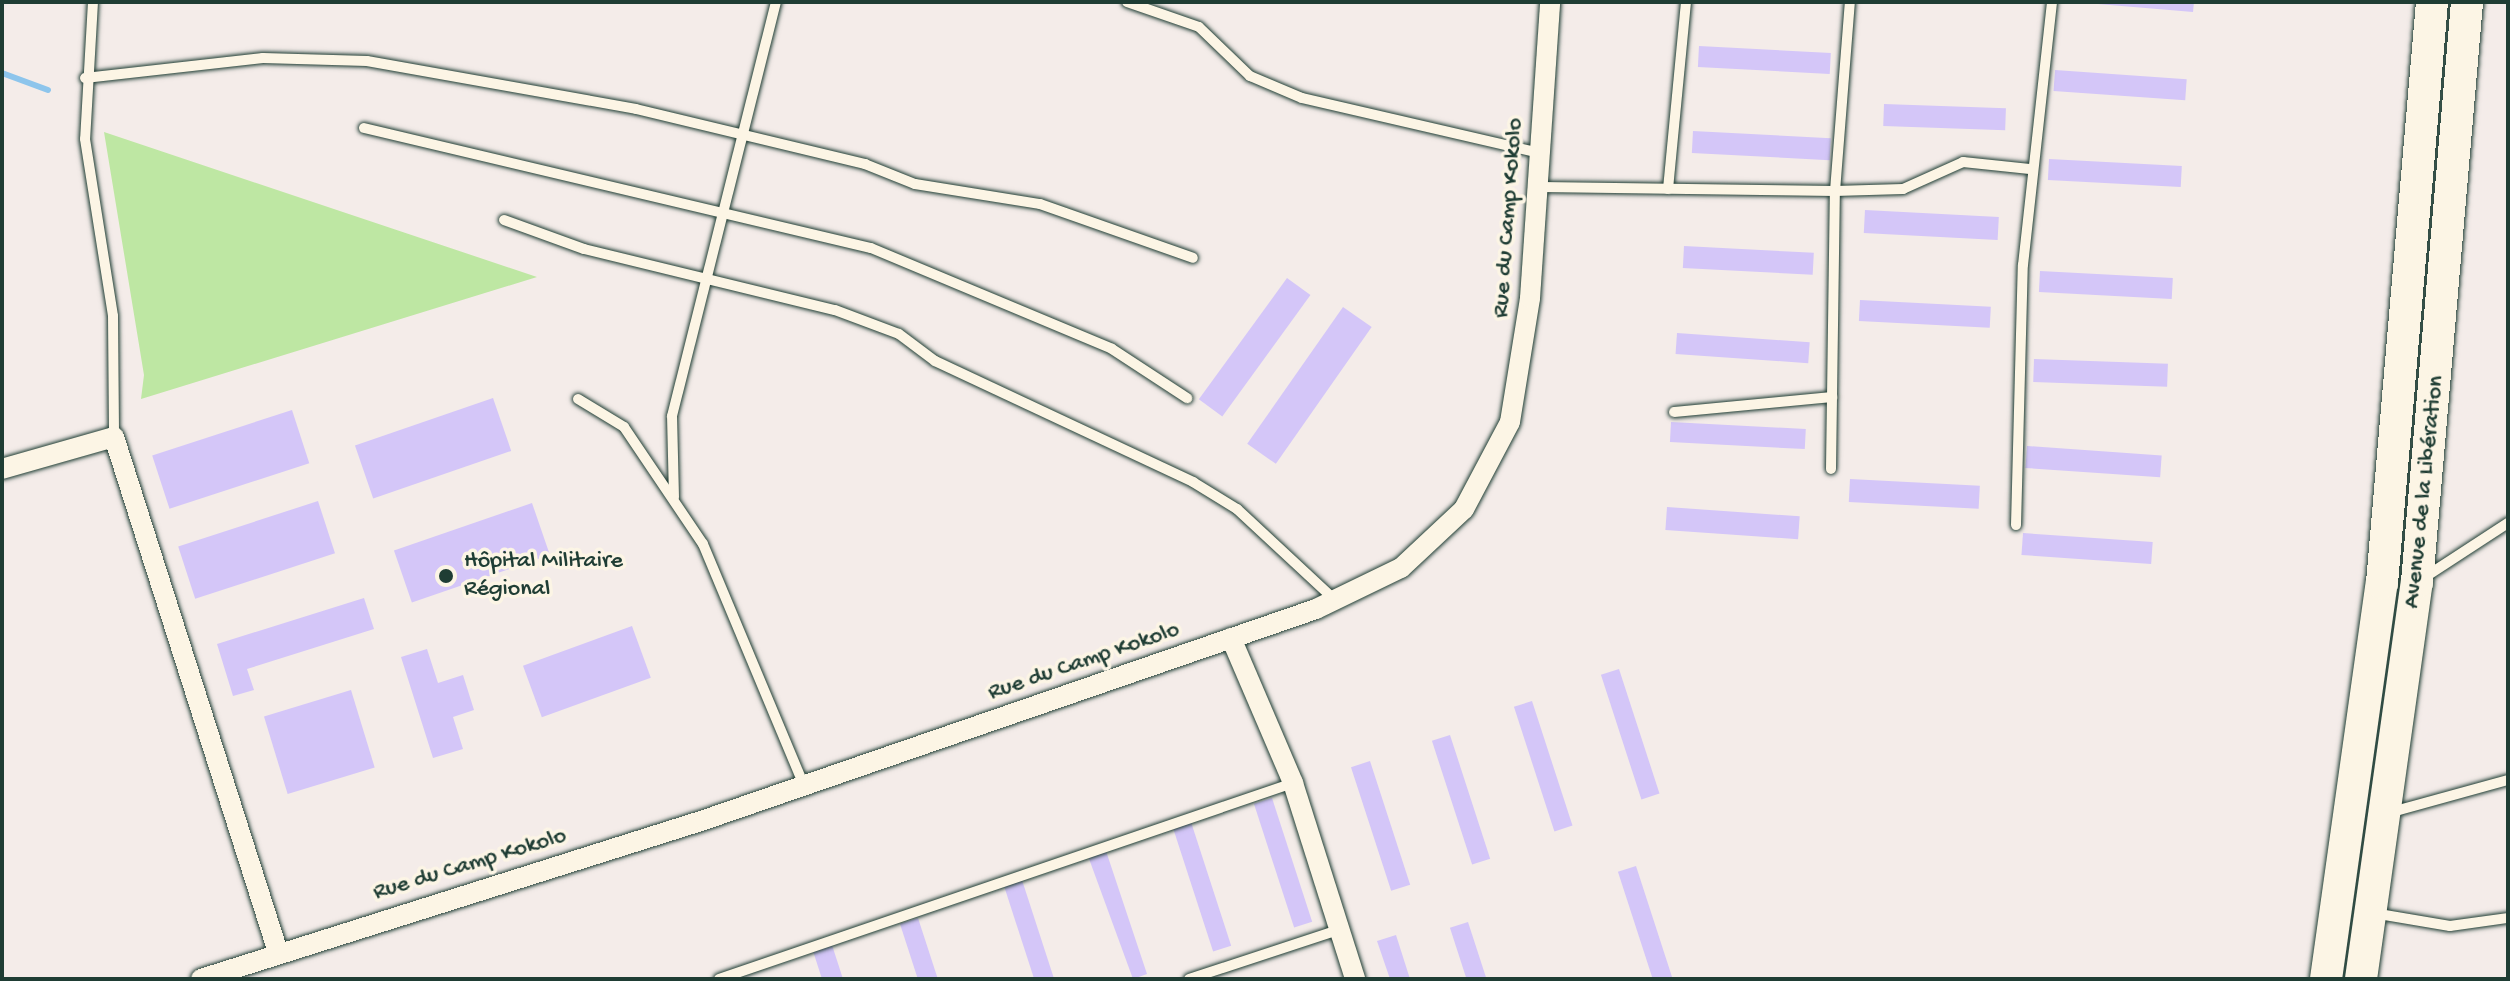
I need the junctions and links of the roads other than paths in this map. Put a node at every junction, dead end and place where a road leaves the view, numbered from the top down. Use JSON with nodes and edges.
{"nodes":[{"id":1,"x":93,"y":2,"type":"edge"},
{"id":2,"x":776,"y":2,"type":"edge"},
{"id":3,"x":1127,"y":2,"type":"edge"},
{"id":4,"x":1550,"y":2,"type":"edge"},
{"id":5,"x":1686,"y":2,"type":"edge"},
{"id":6,"x":1850,"y":2,"type":"edge"},
{"id":7,"x":2052,"y":2,"type":"edge"},
{"id":8,"x":2432,"y":2,"type":"edge"},
{"id":9,"x":2467,"y":2,"type":"edge"},
{"id":10,"x":85,"y":78,"type":"junction"},
{"id":11,"x":364,"y":128,"type":"dead end"},
{"id":12,"x":741,"y":136,"type":"junction"},
{"id":13,"x":1540,"y":153,"type":"junction"},
{"id":14,"x":2030,"y":169,"type":"junction"},
{"id":15,"x":1541,"y":187,"type":"junction"},
{"id":16,"x":1668,"y":189,"type":"junction"},
{"id":17,"x":1835,"y":191,"type":"junction"},
{"id":18,"x":722,"y":214,"type":"junction"},
{"id":19,"x":504,"y":220,"type":"dead end"},
{"id":20,"x":1193,"y":258,"type":"dead end"},
{"id":21,"x":706,"y":283,"type":"junction"},
{"id":22,"x":1832,"y":397,"type":"junction"},
{"id":23,"x":1187,"y":398,"type":"dead end"},
{"id":24,"x":578,"y":399,"type":"dead end"},
{"id":25,"x":1674,"y":412,"type":"dead end"},
{"id":26,"x":114,"y":437,"type":"junction"},
{"id":27,"x":2,"y":469,"type":"edge"},
{"id":28,"x":1831,"y":469,"type":"dead end"},
{"id":29,"x":674,"y":497,"type":"junction"},
{"id":30,"x":2508,"y":523,"type":"edge"},
{"id":31,"x":2016,"y":525,"type":"dead end"},
{"id":32,"x":2417,"y":582,"type":"junction"},
{"id":33,"x":1336,"y":601,"type":"junction"},
{"id":34,"x":1231,"y":638,"type":"junction"},
{"id":35,"x":2508,"y":780,"type":"edge"},
{"id":36,"x":1293,"y":783,"type":"junction"},
{"id":37,"x":804,"y":786,"type":"junction"},
{"id":38,"x":2386,"y":813,"type":"junction"},
{"id":39,"x":2371,"y":912,"type":"junction"},
{"id":40,"x":2508,"y":918,"type":"edge"},
{"id":41,"x":1338,"y":930,"type":"junction"},
{"id":42,"x":278,"y":952,"type":"junction"},
{"id":43,"x":201,"y":979,"type":"edge"},
{"id":44,"x":719,"y":979,"type":"edge"},
{"id":45,"x":1189,"y":979,"type":"edge"},
{"id":46,"x":1355,"y":979,"type":"edge"},
{"id":47,"x":2326,"y":979,"type":"edge"},
{"id":48,"x":2361,"y":979,"type":"edge"}],
"edges":[{"from":1,"to":10,"type":"lane"},
{"from":2,"to":12,"type":"lane"},
{"from":3,"to":13,"type":"lane"},
{"from":4,"to":13,"type":"street","name":"Rue du Camp Kokolo"},
{"from":5,"to":16,"type":"lane"},
{"from":6,"to":17,"type":"lane"},
{"from":7,"to":14,"type":"lane"},
{"from":8,"to":47,"type":"main road","name":"Avenue de la Libération"},
{"from":9,"to":32,"type":"main road","name":"Avenue de la Libération"},
{"from":10,"to":12,"type":"lane"},
{"from":10,"to":26,"type":"lane"},
{"from":11,"to":18,"type":"lane"},
{"from":12,"to":18,"type":"lane"},
{"from":12,"to":20,"type":"lane"},
{"from":13,"to":15,"type":"street","name":"Rue du Camp Kokolo"},
{"from":14,"to":17,"type":"lane"},
{"from":14,"to":31,"type":"lane"},
{"from":15,"to":16,"type":"lane"},
{"from":15,"to":33,"type":"street","name":"Rue du Camp Kokolo"},
{"from":16,"to":17,"type":"lane"},
{"from":17,"to":22,"type":"lane"},
{"from":18,"to":21,"type":"lane"},
{"from":18,"to":23,"type":"lane"},
{"from":19,"to":21,"type":"lane"},
{"from":21,"to":29,"type":"lane"},
{"from":21,"to":33,"type":"lane"},
{"from":22,"to":25,"type":"lane"},
{"from":22,"to":28,"type":"lane"},
{"from":24,"to":29,"type":"lane"},
{"from":26,"to":27,"type":"street"},
{"from":26,"to":42,"type":"street"},
{"from":29,"to":37,"type":"lane"},
{"from":30,"to":32,"type":"lane"},
{"from":32,"to":38,"type":"main road","name":"Avenue de la Libération"},
{"from":33,"to":34,"type":"street","name":"Rue du Camp Kokolo"},
{"from":34,"to":36,"type":"street"},
{"from":34,"to":37,"type":"street","name":"Rue du Camp Kokolo"},
{"from":35,"to":38,"type":"lane"},
{"from":36,"to":41,"type":"street"},
{"from":36,"to":44,"type":"lane"},
{"from":37,"to":42,"type":"street","name":"Rue du Camp Kokolo"},
{"from":38,"to":39,"type":"main road","name":"Avenue de la Libération"},
{"from":39,"to":40,"type":"lane"},
{"from":39,"to":48,"type":"main road","name":"Avenue de la Libération"},
{"from":41,"to":45,"type":"lane"},
{"from":41,"to":46,"type":"street"},
{"from":42,"to":43,"type":"street","name":"Rue du Camp Kokolo"}]}
